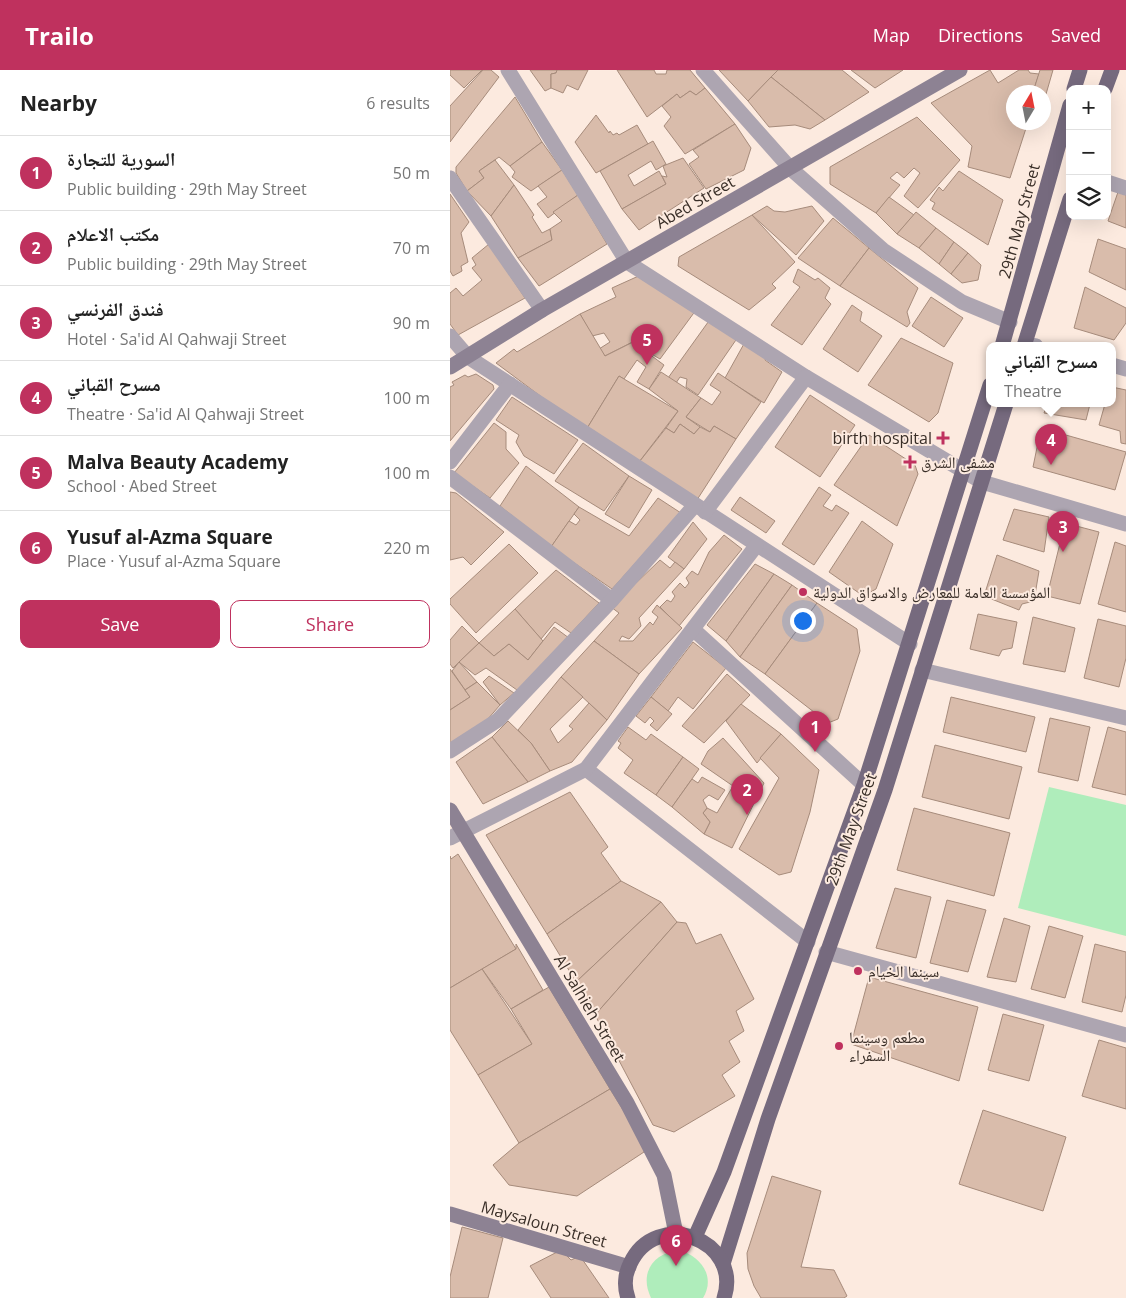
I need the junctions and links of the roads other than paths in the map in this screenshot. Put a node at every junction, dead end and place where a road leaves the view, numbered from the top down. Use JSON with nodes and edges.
{"nodes":[{"id":1,"x":508,"y":70,"type":"edge"},
{"id":2,"x":703,"y":70,"type":"edge"},
{"id":3,"x":960,"y":70,"type":"edge"},
{"id":4,"x":1080,"y":70,"type":"edge"},
{"id":5,"x":1112,"y":70,"type":"edge"},
{"id":6,"x":1075,"y":85,"type":"edge"},
{"id":7,"x":1106,"y":85,"type":"edge"},
{"id":8,"x":1066,"y":118,"type":"edge"},
{"id":9,"x":790,"y":168,"type":"junction"},
{"id":10,"x":450,"y":178,"type":"edge"},
{"id":11,"x":1111,"y":183,"type":"edge"},
{"id":12,"x":1126,"y":188,"type":"edge"},
{"id":13,"x":1066,"y":213,"type":"edge"},
{"id":14,"x":627,"y":262,"type":"junction"},
{"id":15,"x":542,"y":310,"type":"junction"},
{"id":16,"x":1010,"y":322,"type":"junction"},
{"id":17,"x":450,"y":336,"type":"edge"},
{"id":18,"x":1003,"y":342,"type":"edge"},
{"id":19,"x":1029,"y":342,"type":"edge"},
{"id":20,"x":468,"y":357,"type":"junction"},
{"id":21,"x":450,"y":367,"type":"edge"},
{"id":22,"x":806,"y":377,"type":"junction"},
{"id":23,"x":510,"y":384,"type":"junction"},
{"id":24,"x":986,"y":397,"type":"edge"},
{"id":25,"x":1005,"y":407,"type":"edge"},
{"id":26,"x":450,"y":462,"type":"edge"},
{"id":27,"x":962,"y":471,"type":"junction"},
{"id":28,"x":450,"y":477,"type":"edge"},
{"id":29,"x":982,"y":482,"type":"junction"},
{"id":30,"x":700,"y":509,"type":"junction"},
{"id":31,"x":1126,"y":524,"type":"edge"},
{"id":32,"x":756,"y":546,"type":"junction"},
{"id":33,"x":612,"y":600,"type":"junction"},
{"id":34,"x":694,"y":630,"type":"junction"},
{"id":35,"x":910,"y":644,"type":"junction"},
{"id":36,"x":922,"y":670,"type":"junction"},
{"id":37,"x":1126,"y":718,"type":"edge"},
{"id":38,"x":450,"y":751,"type":"edge"},
{"id":39,"x":586,"y":769,"type":"junction"},
{"id":40,"x":864,"y":785,"type":"junction"},
{"id":41,"x":450,"y":810,"type":"edge"},
{"id":42,"x":456,"y":835,"type":"edge"},
{"id":43,"x":808,"y":942,"type":"junction"},
{"id":44,"x":826,"y":952,"type":"junction"},
{"id":45,"x":1126,"y":1034,"type":"edge"},
{"id":46,"x":450,"y":1214,"type":"edge"},
{"id":47,"x":676,"y":1234,"type":"junction"},
{"id":48,"x":695,"y":1237,"type":"junction"},
{"id":49,"x":722,"y":1264,"type":"junction"},
{"id":50,"x":629,"y":1267,"type":"junction"},
{"id":51,"x":628,"y":1298,"type":"edge"},
{"id":52,"x":724,"y":1298,"type":"edge"}],
"edges":[{"from":1,"to":14,"type":"street"},
{"from":2,"to":9,"type":"street"},
{"from":3,"to":9,"type":"street","name":"Abed Street"},
{"from":4,"to":6,"type":"main road"},
{"from":5,"to":7,"type":"main road"},
{"from":8,"to":16,"type":"main road","name":"29th May Street"},
{"from":9,"to":14,"type":"street","name":"Abed Street"},
{"from":9,"to":16,"type":"street"},
{"from":10,"to":15,"type":"street"},
{"from":11,"to":12,"type":"street"},
{"from":13,"to":19,"type":"main road"},
{"from":14,"to":15,"type":"street","name":"Abed Street"},
{"from":14,"to":22,"type":"street"},
{"from":15,"to":20,"type":"street","name":"Abed Street"},
{"from":16,"to":18,"type":"main road","name":"29th May Street"},
{"from":17,"to":20,"type":"street"},
{"from":20,"to":21,"type":"street","name":"Abed Street"},
{"from":20,"to":23,"type":"street"},
{"from":22,"to":27,"type":"street"},
{"from":22,"to":30,"type":"street"},
{"from":23,"to":26,"type":"street"},
{"from":23,"to":30,"type":"street"},
{"from":24,"to":27,"type":"main road","name":"29th May Street"},
{"from":25,"to":29,"type":"main road","name":"29th May Street"},
{"from":27,"to":29,"type":"street"},
{"from":27,"to":35,"type":"main road","name":"29th May Street"},
{"from":28,"to":33,"type":"street"},
{"from":29,"to":31,"type":"street"},
{"from":29,"to":36,"type":"main road","name":"29th May Street"},
{"from":30,"to":32,"type":"street"},
{"from":30,"to":33,"type":"street"},
{"from":32,"to":34,"type":"street"},
{"from":32,"to":35,"type":"street"},
{"from":33,"to":38,"type":"street"},
{"from":34,"to":39,"type":"street"},
{"from":34,"to":40,"type":"street"},
{"from":35,"to":40,"type":"main road","name":"29th May Street"},
{"from":36,"to":37,"type":"street"},
{"from":36,"to":44,"type":"main road","name":"29th May Street"},
{"from":39,"to":42,"type":"street"},
{"from":39,"to":43,"type":"street"},
{"from":40,"to":43,"type":"main road","name":"29th May Street"},
{"from":41,"to":42,"type":"street","name":"Al Salhieh Street"},
{"from":42,"to":47,"type":"street","name":"Al Salhieh Street"},
{"from":43,"to":48,"type":"main road","name":"29th May Street"},
{"from":44,"to":45,"type":"street"},
{"from":44,"to":49,"type":"main road","name":"29th May Street"},
{"from":46,"to":50,"type":"street","name":"Maysaloun Street"},
{"from":47,"to":48,"type":"main road"},
{"from":47,"to":50,"type":"main road"},
{"from":48,"to":49,"type":"main road"},
{"from":49,"to":52,"type":"main road"},
{"from":50,"to":51,"type":"main road"}]}
